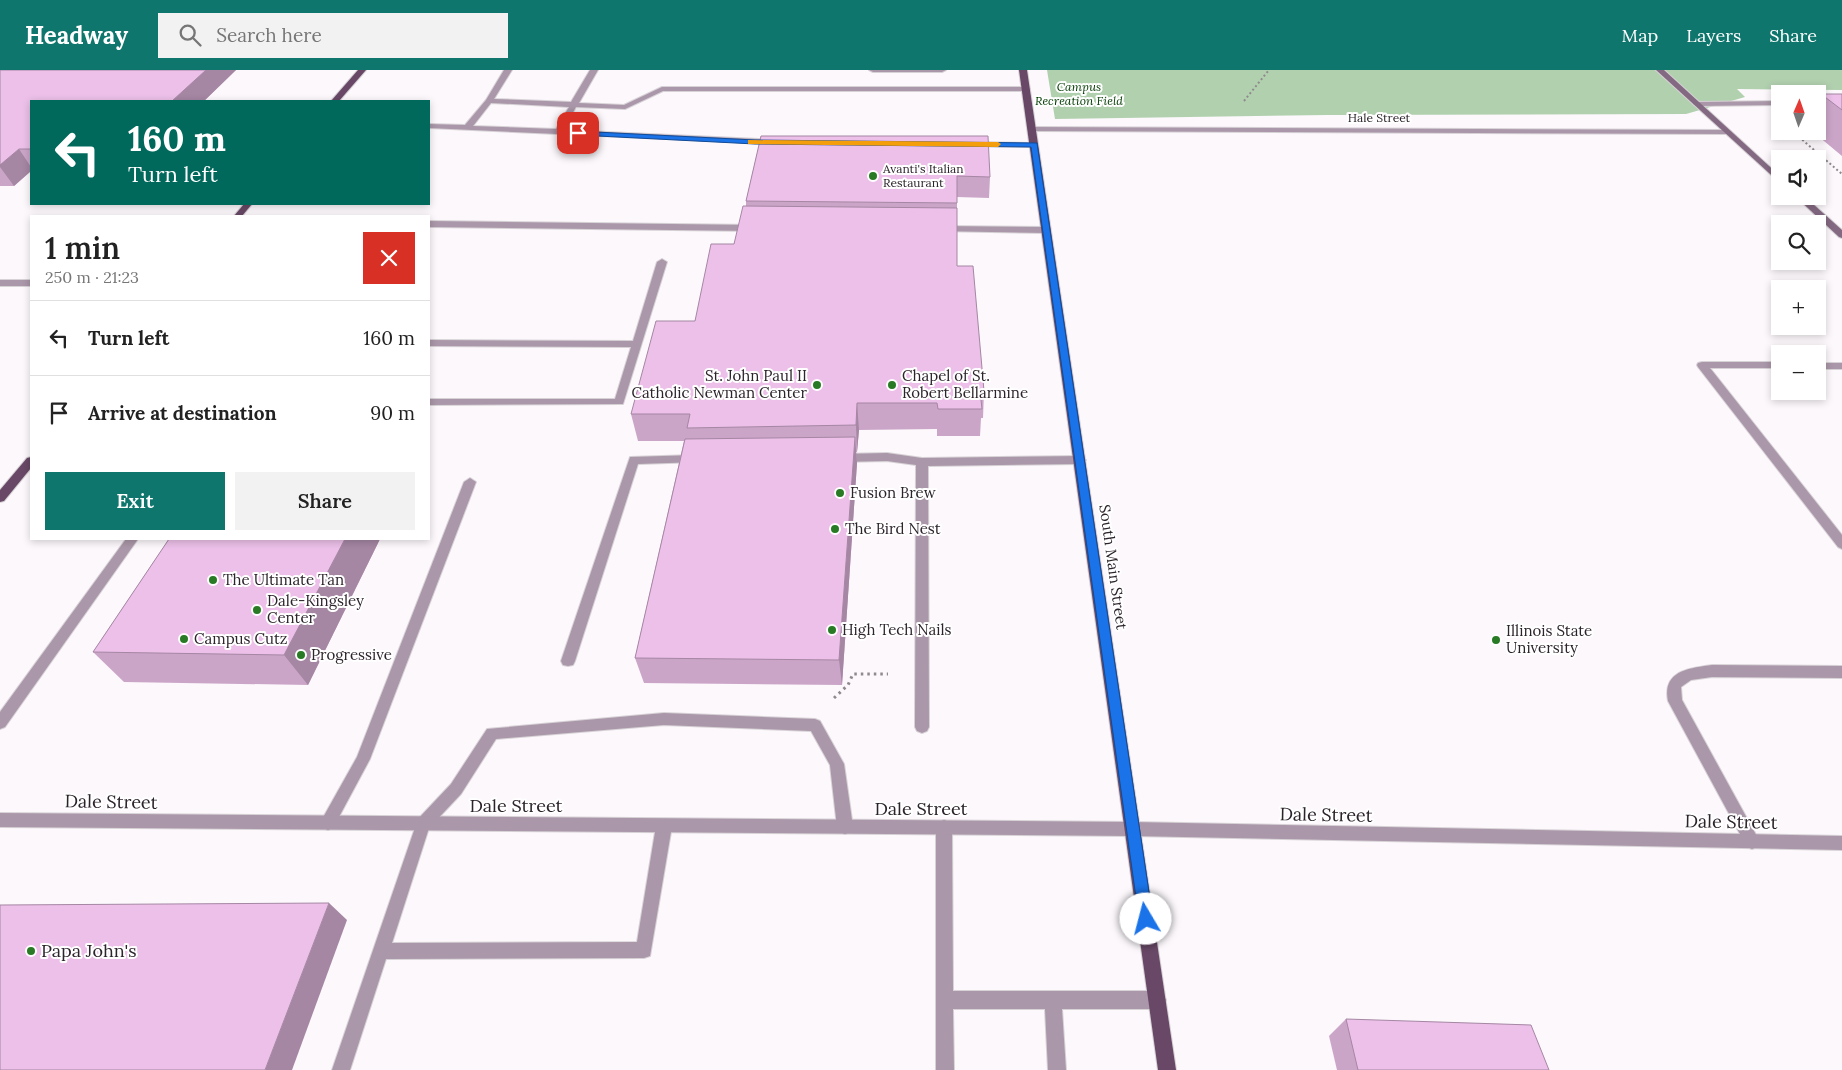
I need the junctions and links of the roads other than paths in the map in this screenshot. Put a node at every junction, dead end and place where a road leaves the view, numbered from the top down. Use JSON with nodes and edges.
{"nodes":[{"id":1,"x":362,"y":70,"type":"edge"},
{"id":2,"x":508,"y":70,"type":"edge"},
{"id":3,"x":594,"y":70,"type":"edge"},
{"id":4,"x":873,"y":70,"type":"edge"},
{"id":5,"x":942,"y":70,"type":"edge"},
{"id":6,"x":1023,"y":70,"type":"edge"},
{"id":7,"x":1660,"y":70,"type":"edge"},
{"id":8,"x":1026,"y":89,"type":"junction"},
{"id":9,"x":336,"y":100,"type":"edge"},
{"id":10,"x":489,"y":101,"type":"junction"},
{"id":11,"x":1771,"y":103,"type":"edge"},
{"id":12,"x":574,"y":104,"type":"junction"},
{"id":13,"x":1697,"y":104,"type":"junction"},
{"id":14,"x":430,"y":126,"type":"edge"},
{"id":15,"x":468,"y":128,"type":"junction"},
{"id":16,"x":1032,"y":129,"type":"junction"},
{"id":17,"x":558,"y":132,"type":"junction"},
{"id":18,"x":1726,"y":132,"type":"junction"},
{"id":19,"x":785,"y":142,"type":"edge"},
{"id":20,"x":964,"y":144,"type":"edge"},
{"id":21,"x":1034,"y":145,"type":"junction"},
{"id":22,"x":1771,"y":172,"type":"edge"},
{"id":23,"x":247,"y":205,"type":"edge"},
{"id":24,"x":1809,"y":205,"type":"edge"},
{"id":25,"x":239,"y":215,"type":"edge"},
{"id":26,"x":430,"y":224,"type":"edge"},
{"id":27,"x":763,"y":228,"type":"edge"},
{"id":28,"x":932,"y":229,"type":"edge"},
{"id":29,"x":1046,"y":230,"type":"junction"},
{"id":30,"x":1842,"y":235,"type":"edge"},
{"id":31,"x":662,"y":262,"type":"dead end"},
{"id":32,"x":0,"y":283,"type":"edge"},
{"id":33,"x":30,"y":283,"type":"edge"},
{"id":34,"x":430,"y":343,"type":"edge"},
{"id":35,"x":637,"y":344,"type":"junction"},
{"id":36,"x":1771,"y":366,"type":"edge"},
{"id":37,"x":1826,"y":366,"type":"edge"},
{"id":38,"x":1842,"y":366,"type":"edge"},
{"id":39,"x":430,"y":402,"type":"edge"},
{"id":40,"x":829,"y":458,"type":"edge"},
{"id":41,"x":712,"y":459,"type":"edge"},
{"id":42,"x":1080,"y":460,"type":"junction"},
{"id":43,"x":30,"y":462,"type":"edge"},
{"id":44,"x":922,"y":462,"type":"junction"},
{"id":45,"x":470,"y":482,"type":"dead end"},
{"id":46,"x":0,"y":498,"type":"edge"},
{"id":47,"x":131,"y":540,"type":"edge"},
{"id":48,"x":1842,"y":544,"type":"edge"},
{"id":49,"x":568,"y":662,"type":"dead end"},
{"id":50,"x":1842,"y":672,"type":"edge"},
{"id":51,"x":0,"y":723,"type":"edge"},
{"id":52,"x":922,"y":727,"type":"dead end"},
{"id":53,"x":0,"y":820,"type":"edge"},
{"id":54,"x":328,"y":823,"type":"junction"},
{"id":55,"x":423,"y":824,"type":"junction"},
{"id":56,"x":664,"y":826,"type":"junction"},
{"id":57,"x":845,"y":827,"type":"junction"},
{"id":58,"x":944,"y":827,"type":"junction"},
{"id":59,"x":1133,"y":830,"type":"junction"},
{"id":60,"x":1752,"y":842,"type":"junction"},
{"id":61,"x":1842,"y":843,"type":"edge"},
{"id":62,"x":381,"y":951,"type":"junction"},
{"id":63,"x":945,"y":1000,"type":"junction"},
{"id":64,"x":1053,"y":1000,"type":"junction"},
{"id":65,"x":1157,"y":1000,"type":"junction"},
{"id":66,"x":341,"y":1070,"type":"edge"},
{"id":67,"x":946,"y":1070,"type":"edge"},
{"id":68,"x":1057,"y":1070,"type":"edge"},
{"id":69,"x":1167,"y":1070,"type":"edge"}],
"edges":[{"from":1,"to":9,"type":"main road"},
{"from":2,"to":10,"type":"street"},
{"from":3,"to":12,"type":"street"},
{"from":4,"to":5,"type":"street"},
{"from":6,"to":8,"type":"main road","name":"South Main Street"},
{"from":7,"to":13,"type":"street"},
{"from":8,"to":12,"type":"street"},
{"from":8,"to":16,"type":"main road","name":"South Main Street"},
{"from":10,"to":12,"type":"street"},
{"from":10,"to":15,"type":"street"},
{"from":11,"to":13,"type":"street"},
{"from":12,"to":17,"type":"street"},
{"from":13,"to":18,"type":"street"},
{"from":14,"to":15,"type":"street"},
{"from":15,"to":17,"type":"street"},
{"from":16,"to":18,"type":"street","name":"Hale Street"},
{"from":16,"to":21,"type":"main road","name":"South Main Street"},
{"from":17,"to":19,"type":"street"},
{"from":18,"to":22,"type":"street"},
{"from":20,"to":21,"type":"street"},
{"from":21,"to":29,"type":"main road","name":"South Main Street"},
{"from":23,"to":25,"type":"main road"},
{"from":24,"to":30,"type":"street"},
{"from":26,"to":27,"type":"street"},
{"from":28,"to":29,"type":"street"},
{"from":29,"to":42,"type":"main road","name":"South Main Street"},
{"from":31,"to":35,"type":"street"},
{"from":32,"to":33,"type":"street"},
{"from":34,"to":35,"type":"street"},
{"from":35,"to":39,"type":"street"},
{"from":36,"to":48,"type":"street"},
{"from":37,"to":38,"type":"street"},
{"from":40,"to":44,"type":"street"},
{"from":41,"to":49,"type":"street"},
{"from":42,"to":44,"type":"street"},
{"from":42,"to":59,"type":"main road","name":"South Main Street"},
{"from":43,"to":46,"type":"main road"},
{"from":44,"to":52,"type":"street"},
{"from":45,"to":54,"type":"street"},
{"from":47,"to":51,"type":"street"},
{"from":50,"to":60,"type":"street"},
{"from":53,"to":54,"type":"street","name":"Dale Street"},
{"from":54,"to":55,"type":"street","name":"Dale Street"},
{"from":55,"to":56,"type":"street","name":"Dale Street"},
{"from":55,"to":57,"type":"street"},
{"from":55,"to":62,"type":"street"},
{"from":56,"to":57,"type":"street","name":"Dale Street"},
{"from":56,"to":62,"type":"street"},
{"from":57,"to":58,"type":"street","name":"Dale Street"},
{"from":58,"to":59,"type":"street","name":"Dale Street"},
{"from":58,"to":63,"type":"street"},
{"from":59,"to":60,"type":"street","name":"Dale Street"},
{"from":59,"to":65,"type":"main road","name":"South Main Street"},
{"from":60,"to":61,"type":"street","name":"Dale Street"},
{"from":62,"to":66,"type":"street"},
{"from":63,"to":64,"type":"street"},
{"from":63,"to":67,"type":"street"},
{"from":64,"to":65,"type":"street"},
{"from":64,"to":68,"type":"street"},
{"from":65,"to":69,"type":"main road","name":"South Main Street"}]}
